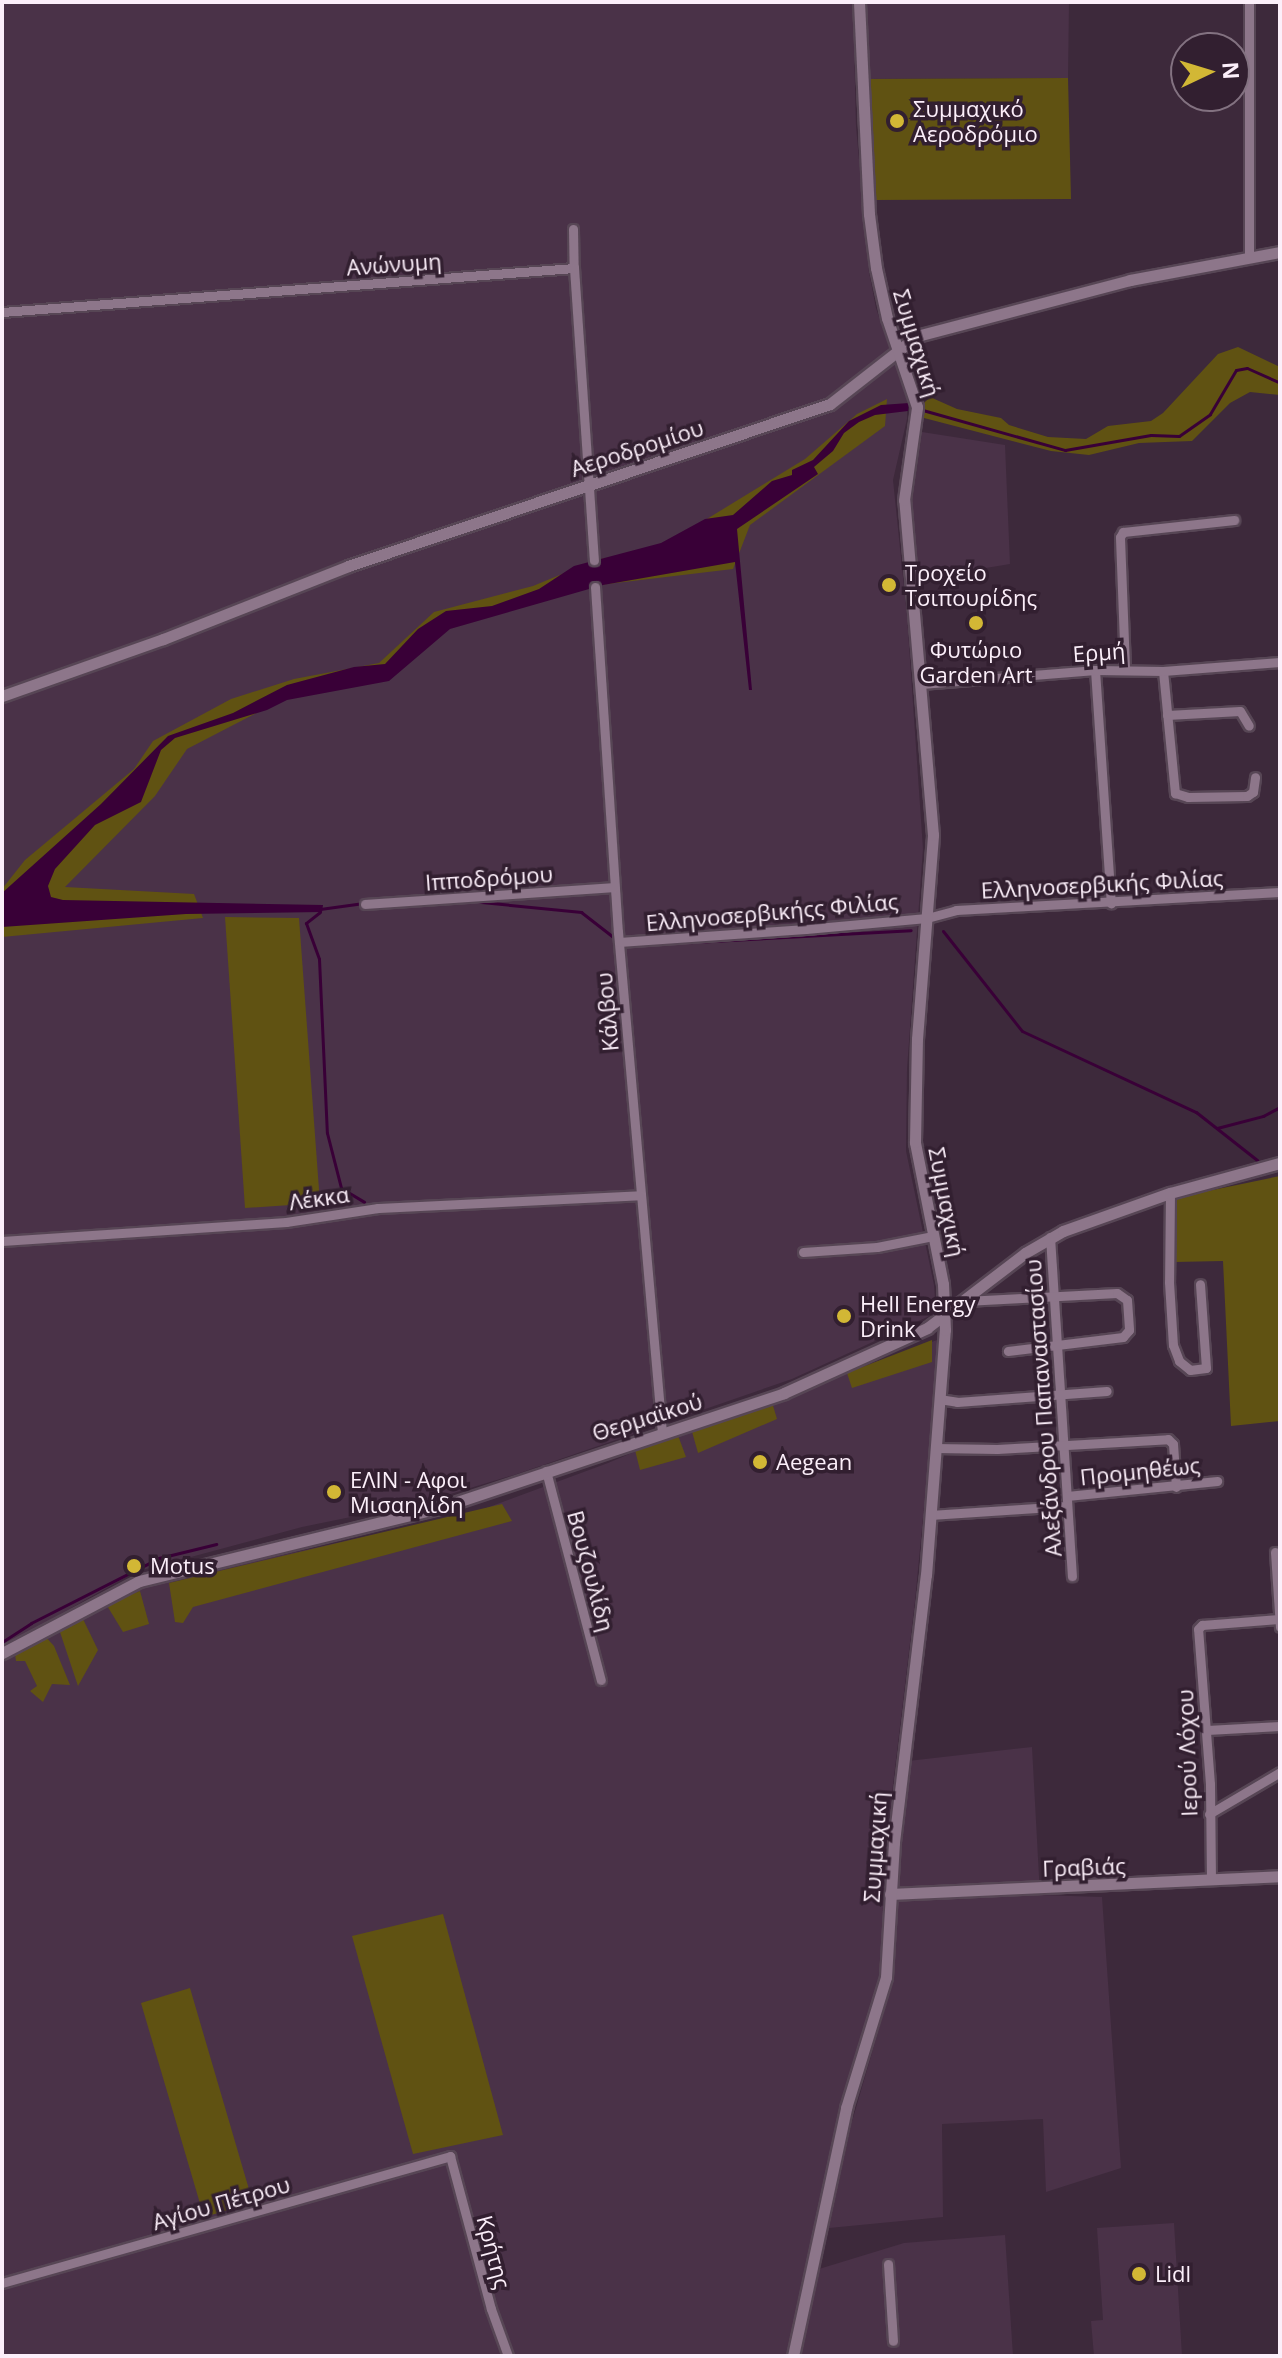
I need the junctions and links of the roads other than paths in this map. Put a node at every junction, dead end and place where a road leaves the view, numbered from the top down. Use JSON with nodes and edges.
{"nodes":[{"id":1,"x":859,"y":2,"type":"edge"},
{"id":2,"x":1249,"y":2,"type":"edge"},
{"id":3,"x":573,"y":229,"type":"dead end"},
{"id":4,"x":1280,"y":252,"type":"edge"},
{"id":5,"x":1249,"y":256,"type":"junction"},
{"id":6,"x":574,"y":268,"type":"junction"},
{"id":7,"x":2,"y":312,"type":"edge"},
{"id":8,"x":897,"y":350,"type":"junction"},
{"id":9,"x":590,"y":484,"type":"junction"},
{"id":10,"x":1234,"y":520,"type":"dead end"},
{"id":11,"x":594,"y":560,"type":"dead end"},
{"id":12,"x":595,"y":587,"type":"dead end"},
{"id":13,"x":1280,"y":662,"type":"edge"},
{"id":14,"x":1125,"y":668,"type":"junction"},
{"id":15,"x":1095,"y":670,"type":"junction"},
{"id":16,"x":1163,"y":671,"type":"junction"},
{"id":17,"x":921,"y":684,"type":"junction"},
{"id":18,"x":2,"y":696,"type":"edge"},
{"id":19,"x":1167,"y":715,"type":"junction"},
{"id":20,"x":1249,"y":726,"type":"dead end"},
{"id":21,"x":1255,"y":777,"type":"dead end"},
{"id":22,"x":614,"y":887,"type":"junction"},
{"id":23,"x":1280,"y":892,"type":"edge"},
{"id":24,"x":1111,"y":903,"type":"junction"},
{"id":25,"x":365,"y":904,"type":"dead end"},
{"id":26,"x":927,"y":918,"type":"junction"},
{"id":27,"x":619,"y":942,"type":"junction"},
{"id":28,"x":1280,"y":1163,"type":"edge"},
{"id":29,"x":1170,"y":1193,"type":"junction"},
{"id":30,"x":641,"y":1195,"type":"junction"},
{"id":31,"x":933,"y":1236,"type":"junction"},
{"id":32,"x":1050,"y":1237,"type":"junction"},
{"id":33,"x":2,"y":1241,"type":"edge"},
{"id":34,"x":803,"y":1252,"type":"dead end"},
{"id":35,"x":1200,"y":1284,"type":"dead end"},
{"id":36,"x":1054,"y":1294,"type":"junction"},
{"id":37,"x":965,"y":1301,"type":"junction"},
{"id":38,"x":945,"y":1316,"type":"junction"},
{"id":39,"x":1057,"y":1346,"type":"junction"},
{"id":40,"x":1008,"y":1351,"type":"dead end"},
{"id":41,"x":1107,"y":1391,"type":"dead end"},
{"id":42,"x":1061,"y":1394,"type":"junction"},
{"id":43,"x":939,"y":1399,"type":"junction"},
{"id":44,"x":662,"y":1433,"type":"junction"},
{"id":45,"x":1064,"y":1445,"type":"junction"},
{"id":46,"x":936,"y":1448,"type":"junction"},
{"id":47,"x":546,"y":1471,"type":"junction"},
{"id":48,"x":1217,"y":1481,"type":"dead end"},
{"id":49,"x":1176,"y":1487,"type":"junction"},
{"id":50,"x":1067,"y":1501,"type":"junction"},
{"id":51,"x":930,"y":1515,"type":"junction"},
{"id":52,"x":1275,"y":1552,"type":"dead end"},
{"id":53,"x":1072,"y":1576,"type":"dead end"},
{"id":54,"x":1279,"y":1619,"type":"edge"},
{"id":55,"x":1280,"y":1627,"type":"edge"},
{"id":56,"x":2,"y":1653,"type":"edge"},
{"id":57,"x":601,"y":1680,"type":"dead end"},
{"id":58,"x":1280,"y":1726,"type":"edge"},
{"id":59,"x":1207,"y":1730,"type":"junction"},
{"id":60,"x":1280,"y":1772,"type":"edge"},
{"id":61,"x":1209,"y":1814,"type":"junction"},
{"id":62,"x":1280,"y":1876,"type":"edge"},
{"id":63,"x":1211,"y":1880,"type":"junction"},
{"id":64,"x":890,"y":1894,"type":"junction"},
{"id":65,"x":450,"y":2156,"type":"joint"},
{"id":66,"x":888,"y":2264,"type":"dead end"},
{"id":67,"x":2,"y":2283,"type":"edge"},
{"id":68,"x":893,"y":2341,"type":"dead end"},
{"id":69,"x":508,"y":2356,"type":"edge"},
{"id":70,"x":793,"y":2356,"type":"edge"}],
"edges":[{"from":1,"to":8,"type":"street","name":"Συμμαχική"},
{"from":2,"to":5,"type":"street"},
{"from":3,"to":6,"type":"street"},
{"from":4,"to":5,"type":"street","name":"Αεροδρομίου"},
{"from":5,"to":8,"type":"street","name":"Αεροδρομίου"},
{"from":6,"to":7,"type":"street","name":"Ανώνυμη"},
{"from":6,"to":9,"type":"street"},
{"from":8,"to":9,"type":"street","name":"Αεροδρομίου"},
{"from":8,"to":17,"type":"street","name":"Συμμαχική"},
{"from":9,"to":11,"type":"street"},
{"from":9,"to":18,"type":"street","name":"Αεροδρομίου"},
{"from":10,"to":14,"type":"street"},
{"from":12,"to":22,"type":"street","name":"Κάλβου"},
{"from":13,"to":16,"type":"street","name":"Ερμή"},
{"from":14,"to":15,"type":"street","name":"Ερμή"},
{"from":14,"to":16,"type":"street","name":"Ερμή"},
{"from":15,"to":17,"type":"street","name":"Ερμή"},
{"from":15,"to":24,"type":"street"},
{"from":16,"to":19,"type":"street"},
{"from":17,"to":26,"type":"street","name":"Συμμαχική"},
{"from":19,"to":20,"type":"street"},
{"from":19,"to":21,"type":"street"},
{"from":22,"to":25,"type":"street","name":"Ιπποδρόμου"},
{"from":22,"to":27,"type":"street","name":"Κάλβου"},
{"from":23,"to":24,"type":"street","name":"Ελληνοσερβικής Φιλίας"},
{"from":24,"to":26,"type":"street","name":"Ελληνοσερβικής Φιλίας"},
{"from":26,"to":27,"type":"street","name":"Ελληνοσερβικήςς Φιλίας"},
{"from":26,"to":31,"type":"street","name":"Συμμαχική"},
{"from":27,"to":30,"type":"street","name":"Κάλβου"},
{"from":28,"to":29,"type":"street","name":"Θερμαϊκού"},
{"from":29,"to":32,"type":"street","name":"Θερμαϊκού"},
{"from":29,"to":35,"type":"street"},
{"from":30,"to":33,"type":"street","name":"Λέκκα"},
{"from":30,"to":44,"type":"street","name":"Κάλβου"},
{"from":31,"to":34,"type":"street"},
{"from":31,"to":38,"type":"street","name":"Συμμαχική"},
{"from":32,"to":36,"type":"street","name":"Αλεξάνδρου Παπαναστασίου"},
{"from":32,"to":37,"type":"street","name":"Θερμαϊκού"},
{"from":36,"to":37,"type":"street"},
{"from":36,"to":39,"type":"street","name":"Αλεξάνδρου Παπαναστασίου"},
{"from":36,"to":39,"type":"street"},
{"from":37,"to":38,"type":"street","name":"Θερμαϊκού"},
{"from":38,"to":43,"type":"street","name":"Συμμαχική"},
{"from":38,"to":44,"type":"street","name":"Θερμαϊκού"},
{"from":39,"to":40,"type":"street"},
{"from":39,"to":42,"type":"street","name":"Αλεξάνδρου Παπαναστασίου"},
{"from":41,"to":42,"type":"street"},
{"from":42,"to":43,"type":"street"},
{"from":42,"to":45,"type":"street","name":"Αλεξάνδρου Παπαναστασίου"},
{"from":43,"to":46,"type":"street","name":"Συμμαχική"},
{"from":44,"to":47,"type":"street","name":"Θερμαϊκού"},
{"from":45,"to":46,"type":"street"},
{"from":45,"to":49,"type":"street"},
{"from":45,"to":50,"type":"street","name":"Αλεξάνδρου Παπαναστασίου"},
{"from":46,"to":51,"type":"street","name":"Συμμαχική"},
{"from":47,"to":56,"type":"street","name":"Θερμαϊκού"},
{"from":47,"to":57,"type":"street","name":"Βουζουλίδη"},
{"from":48,"to":49,"type":"street","name":"Προμηθέως"},
{"from":49,"to":50,"type":"street","name":"Προμηθέως"},
{"from":50,"to":51,"type":"street","name":"Προμηθέως"},
{"from":50,"to":53,"type":"street","name":"Αλεξάνδρου Παπαναστασίου"},
{"from":51,"to":64,"type":"street","name":"Συμμαχική"},
{"from":52,"to":54,"type":"street"},
{"from":54,"to":55,"type":"street"},
{"from":54,"to":59,"type":"street","name":"Ιερού Λόχου"},
{"from":58,"to":59,"type":"street"},
{"from":59,"to":61,"type":"street","name":"Ιερού Λόχου"},
{"from":60,"to":61,"type":"street"},
{"from":61,"to":63,"type":"street","name":"Ιερού Λόχου"},
{"from":62,"to":63,"type":"street","name":"Γραβιάς"},
{"from":63,"to":64,"type":"street","name":"Γραβιάς"},
{"from":64,"to":70,"type":"street","name":"Συμμαχική"},
{"from":65,"to":67,"type":"street","name":"Αγίου Πέτρου"},
{"from":65,"to":69,"type":"street","name":"Κρήτης"},
{"from":66,"to":68,"type":"street"}]}
